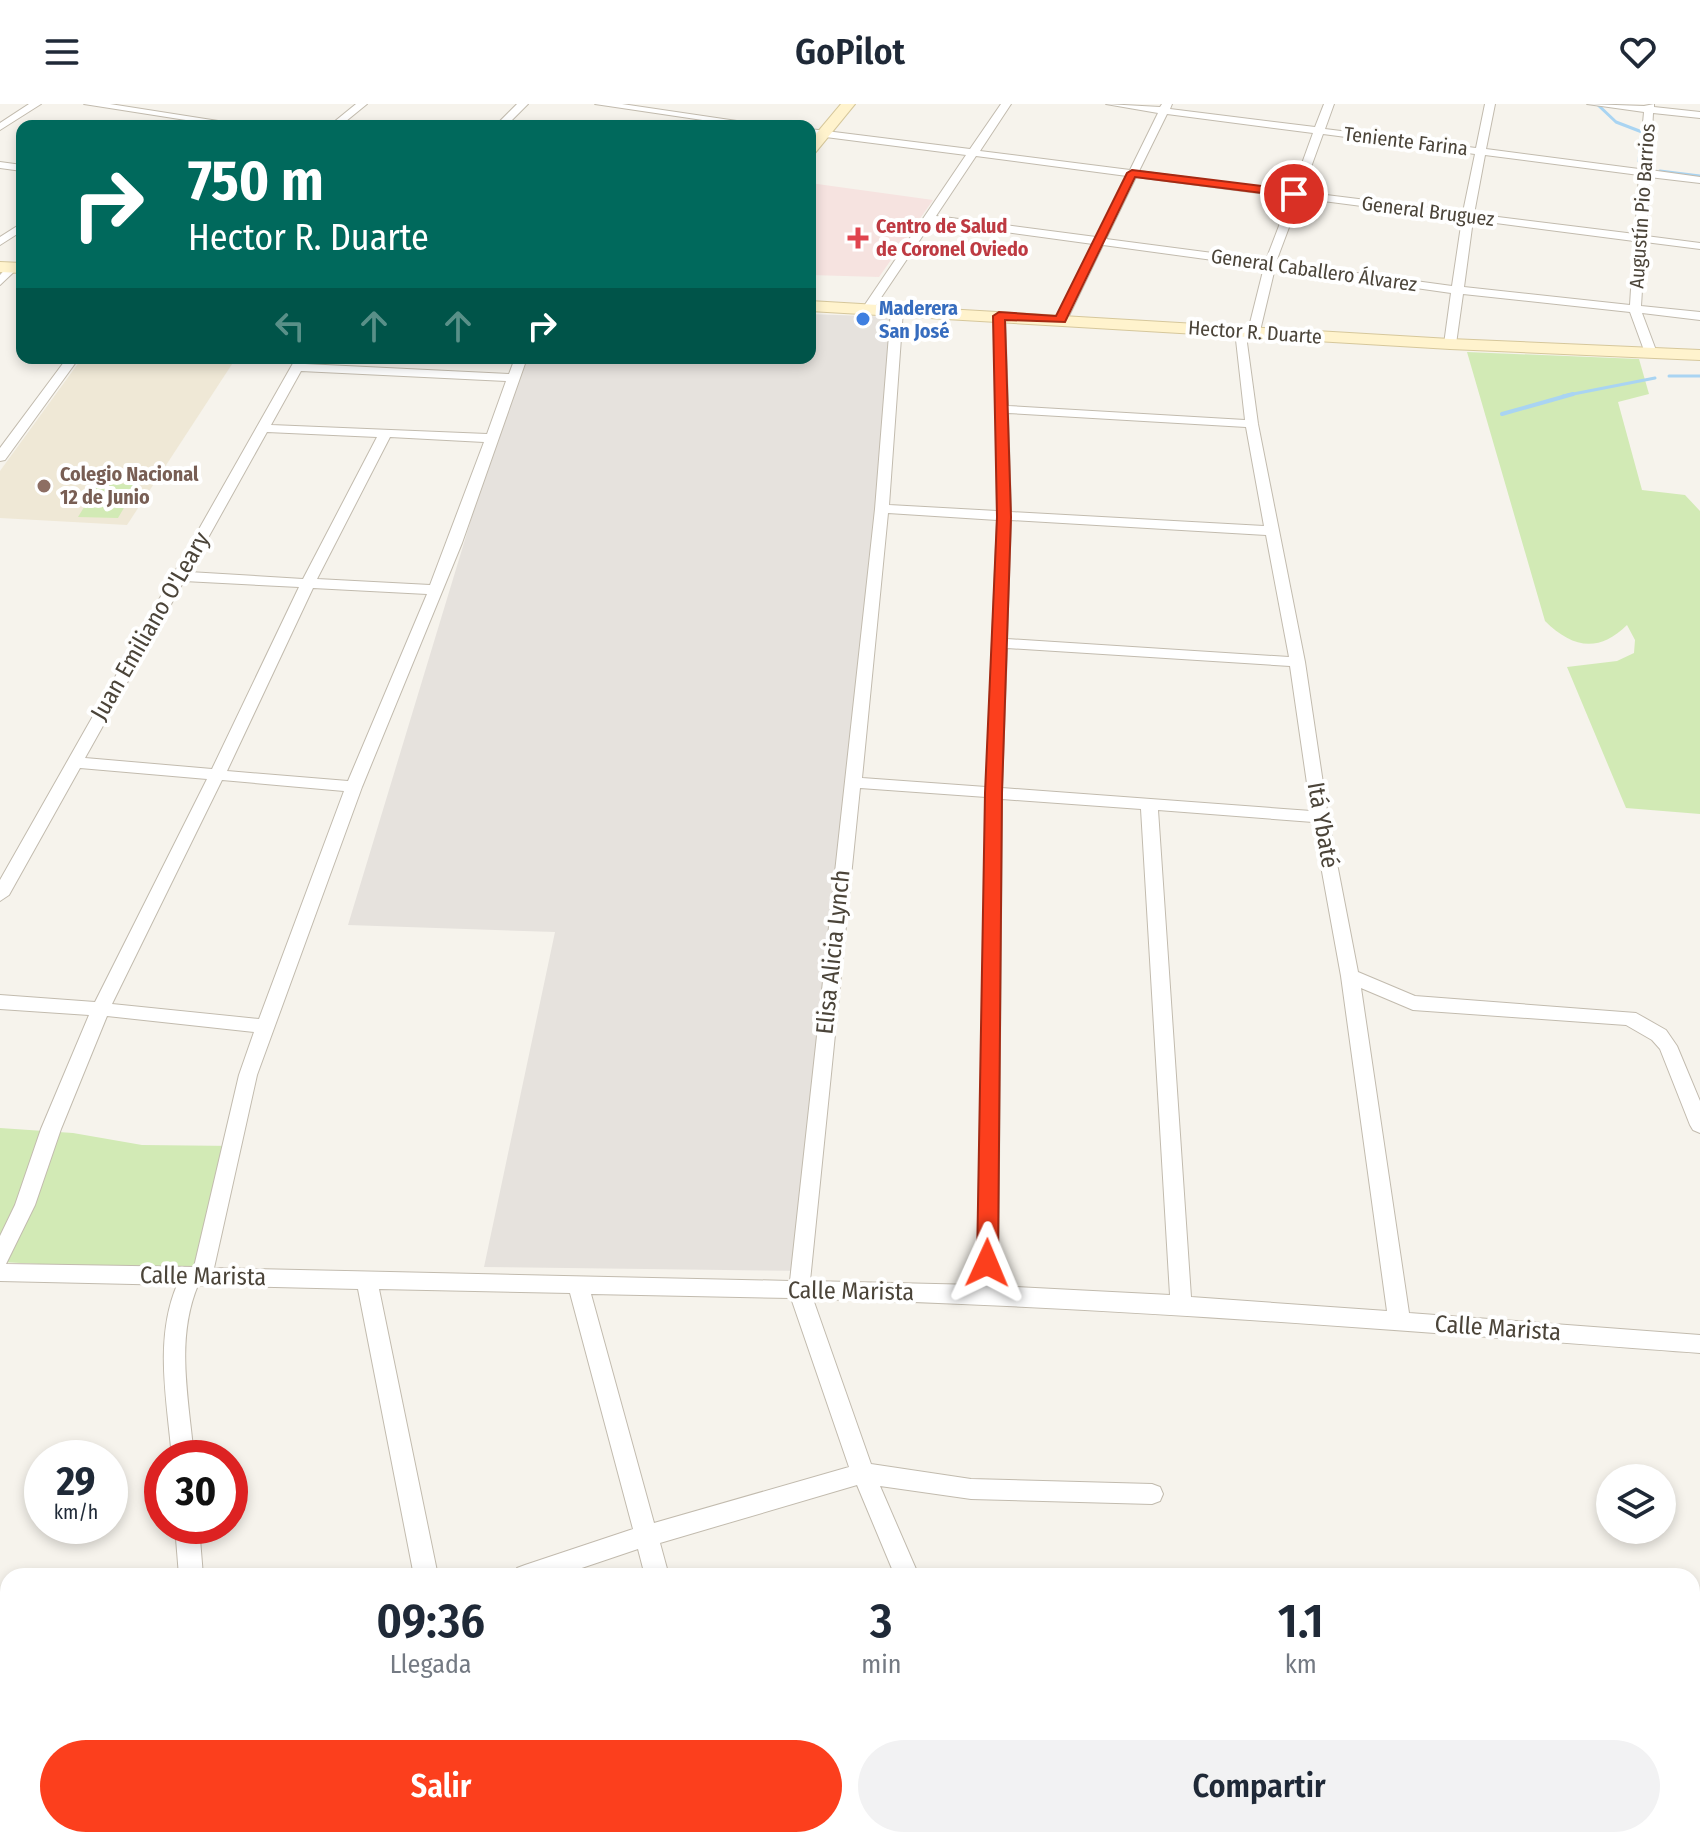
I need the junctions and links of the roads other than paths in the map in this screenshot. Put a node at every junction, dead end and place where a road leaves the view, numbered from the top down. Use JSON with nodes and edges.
{"nodes":[{"id":1,"x":36,"y":104,"type":"edge"},
{"id":2,"x":89,"y":104,"type":"edge"},
{"id":3,"x":197,"y":104,"type":"edge"},
{"id":4,"x":362,"y":104,"type":"edge"},
{"id":5,"x":523,"y":104,"type":"edge"},
{"id":6,"x":600,"y":104,"type":"edge"},
{"id":7,"x":682,"y":104,"type":"edge"},
{"id":8,"x":848,"y":104,"type":"edge"},
{"id":9,"x":1006,"y":104,"type":"edge"},
{"id":10,"x":1111,"y":104,"type":"edge"},
{"id":11,"x":1329,"y":104,"type":"edge"},
{"id":12,"x":1490,"y":104,"type":"edge"},
{"id":13,"x":1592,"y":104,"type":"edge"},
{"id":14,"x":1603,"y":104,"type":"edge"},
{"id":15,"x":1166,"y":107,"type":"edge"},
{"id":16,"x":1649,"y":107,"type":"edge"},
{"id":17,"x":673,"y":114,"type":"junction"},
{"id":18,"x":1700,"y":115,"type":"edge"},
{"id":19,"x":179,"y":117,"type":"junction"},
{"id":20,"x":174,"y":120,"type":"edge"},
{"id":21,"x":201,"y":120,"type":"edge"},
{"id":22,"x":342,"y":120,"type":"edge"},
{"id":23,"x":506,"y":120,"type":"edge"},
{"id":24,"x":667,"y":120,"type":"edge"},
{"id":25,"x":719,"y":120,"type":"edge"},
{"id":26,"x":0,"y":127,"type":"edge"},
{"id":27,"x":1319,"y":130,"type":"junction"},
{"id":28,"x":817,"y":133,"type":"edge"},
{"id":29,"x":1481,"y":150,"type":"junction"},
{"id":30,"x":974,"y":153,"type":"junction"},
{"id":31,"x":1646,"y":172,"type":"junction"},
{"id":32,"x":1132,"y":173,"type":"junction"},
{"id":33,"x":1700,"y":180,"type":"edge"},
{"id":34,"x":1294,"y":194,"type":"junction"},
{"id":35,"x":1468,"y":216,"type":"junction"},
{"id":36,"x":929,"y":218,"type":"junction"},
{"id":37,"x":1638,"y":236,"type":"junction"},
{"id":38,"x":1099,"y":241,"type":"junction"},
{"id":39,"x":1700,"y":246,"type":"edge"},
{"id":40,"x":1270,"y":264,"type":"junction"},
{"id":41,"x":11,"y":268,"type":"edge"},
{"id":42,"x":0,"y":282,"type":"edge"},
{"id":43,"x":1458,"y":290,"type":"junction"},
{"id":44,"x":816,"y":306,"type":"edge"},
{"id":45,"x":868,"y":309,"type":"junction"},
{"id":46,"x":897,"y":310,"type":"junction"},
{"id":47,"x":1635,"y":310,"type":"junction"},
{"id":48,"x":999,"y":316,"type":"junction"},
{"id":49,"x":1700,"y":316,"type":"edge"},
{"id":50,"x":1061,"y":320,"type":"junction"},
{"id":51,"x":1248,"y":331,"type":"junction"},
{"id":52,"x":1450,"y":344,"type":"junction"},
{"id":53,"x":1651,"y":353,"type":"junction"},
{"id":54,"x":1700,"y":355,"type":"edge"},
{"id":55,"x":69,"y":364,"type":"edge"},
{"id":56,"x":298,"y":364,"type":"edge"},
{"id":57,"x":326,"y":364,"type":"edge"},
{"id":58,"x":519,"y":364,"type":"edge"},
{"id":59,"x":514,"y":378,"type":"junction"},
{"id":60,"x":1001,"y":409,"type":"junction"},
{"id":61,"x":1252,"y":424,"type":"junction"},
{"id":62,"x":262,"y":428,"type":"junction"},
{"id":63,"x":385,"y":434,"type":"junction"},
{"id":64,"x":492,"y":438,"type":"junction"},
{"id":65,"x":0,"y":457,"type":"edge"},
{"id":66,"x":882,"y":509,"type":"junction"},
{"id":67,"x":1004,"y":517,"type":"junction"},
{"id":68,"x":1271,"y":531,"type":"junction"},
{"id":69,"x":178,"y":576,"type":"junction"},
{"id":70,"x":309,"y":581,"type":"junction"},
{"id":71,"x":435,"y":590,"type":"junction"},
{"id":72,"x":1001,"y":643,"type":"junction"},
{"id":73,"x":1297,"y":662,"type":"junction"},
{"id":74,"x":73,"y":762,"type":"junction"},
{"id":75,"x":217,"y":775,"type":"junction"},
{"id":76,"x":851,"y":782,"type":"junction"},
{"id":77,"x":354,"y":787,"type":"junction"},
{"id":78,"x":994,"y":793,"type":"junction"},
{"id":79,"x":1149,"y":804,"type":"junction"},
{"id":80,"x":1320,"y":817,"type":"junction"},
{"id":81,"x":0,"y":895,"type":"edge"},
{"id":82,"x":1350,"y":976,"type":"junction"},
{"id":83,"x":0,"y":1002,"type":"edge"},
{"id":84,"x":101,"y":1009,"type":"junction"},
{"id":85,"x":267,"y":1027,"type":"junction"},
{"id":86,"x":1700,"y":1125,"type":"edge"},
{"id":87,"x":0,"y":1257,"type":"edge"},
{"id":88,"x":0,"y":1272,"type":"edge"},
{"id":89,"x":197,"y":1275,"type":"junction"},
{"id":90,"x":367,"y":1280,"type":"junction"},
{"id":91,"x":578,"y":1283,"type":"junction"},
{"id":92,"x":799,"y":1290,"type":"junction"},
{"id":93,"x":987,"y":1294,"type":"junction"},
{"id":94,"x":1181,"y":1305,"type":"junction"},
{"id":95,"x":1399,"y":1320,"type":"junction"},
{"id":96,"x":1700,"y":1344,"type":"edge"},
{"id":97,"x":181,"y":1440,"type":"edge"},
{"id":98,"x":863,"y":1473,"type":"junction"},
{"id":99,"x":1152,"y":1494,"type":"dead end"},
{"id":100,"x":646,"y":1536,"type":"junction"},
{"id":101,"x":188,"y":1544,"type":"edge"},
{"id":102,"x":190,"y":1568,"type":"edge"},
{"id":103,"x":424,"y":1568,"type":"edge"},
{"id":104,"x":549,"y":1568,"type":"edge"},
{"id":105,"x":655,"y":1568,"type":"edge"},
{"id":106,"x":904,"y":1568,"type":"edge"}],
"edges":[{"from":1,"to":26,"type":"street"},
{"from":2,"to":19,"type":"street"},
{"from":3,"to":19,"type":"street"},
{"from":4,"to":22,"type":"street"},
{"from":5,"to":23,"type":"street"},
{"from":6,"to":17,"type":"street"},
{"from":7,"to":17,"type":"street"},
{"from":8,"to":28,"type":"street"},
{"from":9,"to":30,"type":"street"},
{"from":10,"to":15,"type":"street","name":"Teniente Farina"},
{"from":11,"to":27,"type":"street","name":"Itá Ybaté"},
{"from":12,"to":29,"type":"street"},
{"from":13,"to":14,"type":"street"},
{"from":14,"to":16,"type":"street"},
{"from":15,"to":27,"type":"street","name":"Teniente Farina"},
{"from":15,"to":32,"type":"street"},
{"from":16,"to":18,"type":"street"},
{"from":16,"to":31,"type":"street","name":"Augustín Pio Barrios"},
{"from":17,"to":24,"type":"street"},
{"from":17,"to":25,"type":"street"},
{"from":19,"to":20,"type":"street"},
{"from":19,"to":21,"type":"street"},
{"from":27,"to":29,"type":"street","name":"Teniente Farina"},
{"from":27,"to":34,"type":"street","name":"Itá Ybaté"},
{"from":28,"to":30,"type":"street","name":"General Bruguez"},
{"from":29,"to":31,"type":"street","name":"Teniente Farina"},
{"from":29,"to":35,"type":"street"},
{"from":30,"to":32,"type":"street","name":"General Bruguez"},
{"from":30,"to":36,"type":"street"},
{"from":31,"to":33,"type":"street","name":"Teniente Farina"},
{"from":31,"to":37,"type":"street","name":"Augustín Pio Barrios"},
{"from":32,"to":34,"type":"street","name":"General Bruguez"},
{"from":32,"to":38,"type":"street"},
{"from":34,"to":35,"type":"street","name":"General Bruguez"},
{"from":34,"to":40,"type":"street","name":"Itá Ybaté"},
{"from":35,"to":37,"type":"street","name":"General Bruguez"},
{"from":35,"to":43,"type":"street"},
{"from":36,"to":38,"type":"street","name":"General Caballero Álvarez"},
{"from":36,"to":45,"type":"street"},
{"from":37,"to":39,"type":"street","name":"General Bruguez"},
{"from":37,"to":47,"type":"street","name":"Augustín Pio Barrios"},
{"from":38,"to":40,"type":"street","name":"General Caballero Álvarez"},
{"from":38,"to":50,"type":"street"},
{"from":40,"to":43,"type":"street","name":"General Caballero Álvarez"},
{"from":40,"to":51,"type":"street","name":"Itá Ybaté"},
{"from":41,"to":42,"type":"street"},
{"from":43,"to":47,"type":"street","name":"General Caballero Álvarez"},
{"from":43,"to":52,"type":"street"},
{"from":44,"to":45,"type":"street","name":"Hector R. Duarte"},
{"from":45,"to":46,"type":"street","name":"Hector R. Duarte"},
{"from":46,"to":48,"type":"street","name":"Hector R. Duarte"},
{"from":46,"to":66,"type":"street","name":"Elisa Alicia Lynch"},
{"from":47,"to":49,"type":"street","name":"General Caballero Álvarez"},
{"from":47,"to":53,"type":"street","name":"Augustín Pio Barrios"},
{"from":48,"to":50,"type":"street","name":"Hector R. Duarte"},
{"from":48,"to":60,"type":"street"},
{"from":50,"to":51,"type":"street","name":"Hector R. Duarte"},
{"from":51,"to":52,"type":"street","name":"Hector R. Duarte"},
{"from":51,"to":61,"type":"street","name":"Itá Ybaté"},
{"from":52,"to":53,"type":"street","name":"Hector R. Duarte"},
{"from":53,"to":54,"type":"street","name":"Hector R. Duarte"},
{"from":55,"to":65,"type":"street"},
{"from":56,"to":62,"type":"street","name":"Juan Emiliano O'Leary"},
{"from":57,"to":59,"type":"street"},
{"from":58,"to":59,"type":"street"},
{"from":59,"to":64,"type":"street"},
{"from":60,"to":61,"type":"street"},
{"from":60,"to":67,"type":"street"},
{"from":61,"to":68,"type":"street","name":"Itá Ybaté"},
{"from":62,"to":63,"type":"street"},
{"from":62,"to":69,"type":"street","name":"Juan Emiliano O'Leary"},
{"from":63,"to":64,"type":"street"},
{"from":63,"to":70,"type":"street"},
{"from":64,"to":71,"type":"street"},
{"from":66,"to":67,"type":"street"},
{"from":66,"to":76,"type":"street","name":"Elisa Alicia Lynch"},
{"from":67,"to":68,"type":"street"},
{"from":67,"to":72,"type":"street"},
{"from":68,"to":73,"type":"street","name":"Itá Ybaté"},
{"from":69,"to":70,"type":"street"},
{"from":69,"to":74,"type":"street","name":"Juan Emiliano O'Leary"},
{"from":70,"to":71,"type":"street"},
{"from":70,"to":75,"type":"street"},
{"from":71,"to":77,"type":"street"},
{"from":72,"to":73,"type":"street"},
{"from":72,"to":78,"type":"street"},
{"from":73,"to":80,"type":"street","name":"Itá Ybaté"},
{"from":74,"to":75,"type":"street"},
{"from":74,"to":81,"type":"street","name":"Juan Emiliano O'Leary"},
{"from":75,"to":77,"type":"street"},
{"from":75,"to":84,"type":"street"},
{"from":76,"to":78,"type":"street"},
{"from":76,"to":92,"type":"street","name":"Elisa Alicia Lynch"},
{"from":77,"to":85,"type":"street"},
{"from":78,"to":79,"type":"street"},
{"from":78,"to":93,"type":"street"},
{"from":79,"to":80,"type":"street"},
{"from":79,"to":94,"type":"street"},
{"from":80,"to":82,"type":"street","name":"Itá Ybaté"},
{"from":82,"to":86,"type":"street"},
{"from":82,"to":95,"type":"street","name":"Itá Ybaté"},
{"from":83,"to":84,"type":"street"},
{"from":84,"to":85,"type":"street"},
{"from":84,"to":87,"type":"street"},
{"from":85,"to":89,"type":"street"},
{"from":88,"to":89,"type":"street","name":"Calle Marista"},
{"from":89,"to":90,"type":"street","name":"Calle Marista"},
{"from":89,"to":97,"type":"street"},
{"from":90,"to":91,"type":"street","name":"Calle Marista"},
{"from":90,"to":103,"type":"street"},
{"from":91,"to":92,"type":"street","name":"Calle Marista"},
{"from":91,"to":100,"type":"street"},
{"from":92,"to":93,"type":"street","name":"Calle Marista"},
{"from":92,"to":98,"type":"street","name":"Elisa Alicia Lynch"},
{"from":93,"to":94,"type":"street","name":"Calle Marista"},
{"from":94,"to":95,"type":"street","name":"Calle Marista"},
{"from":95,"to":96,"type":"street","name":"Calle Marista"},
{"from":98,"to":99,"type":"street"},
{"from":98,"to":100,"type":"street"},
{"from":98,"to":106,"type":"street","name":"Elisa Alicia Lynch"},
{"from":100,"to":104,"type":"street"},
{"from":100,"to":105,"type":"street"},
{"from":101,"to":102,"type":"street"}]}
